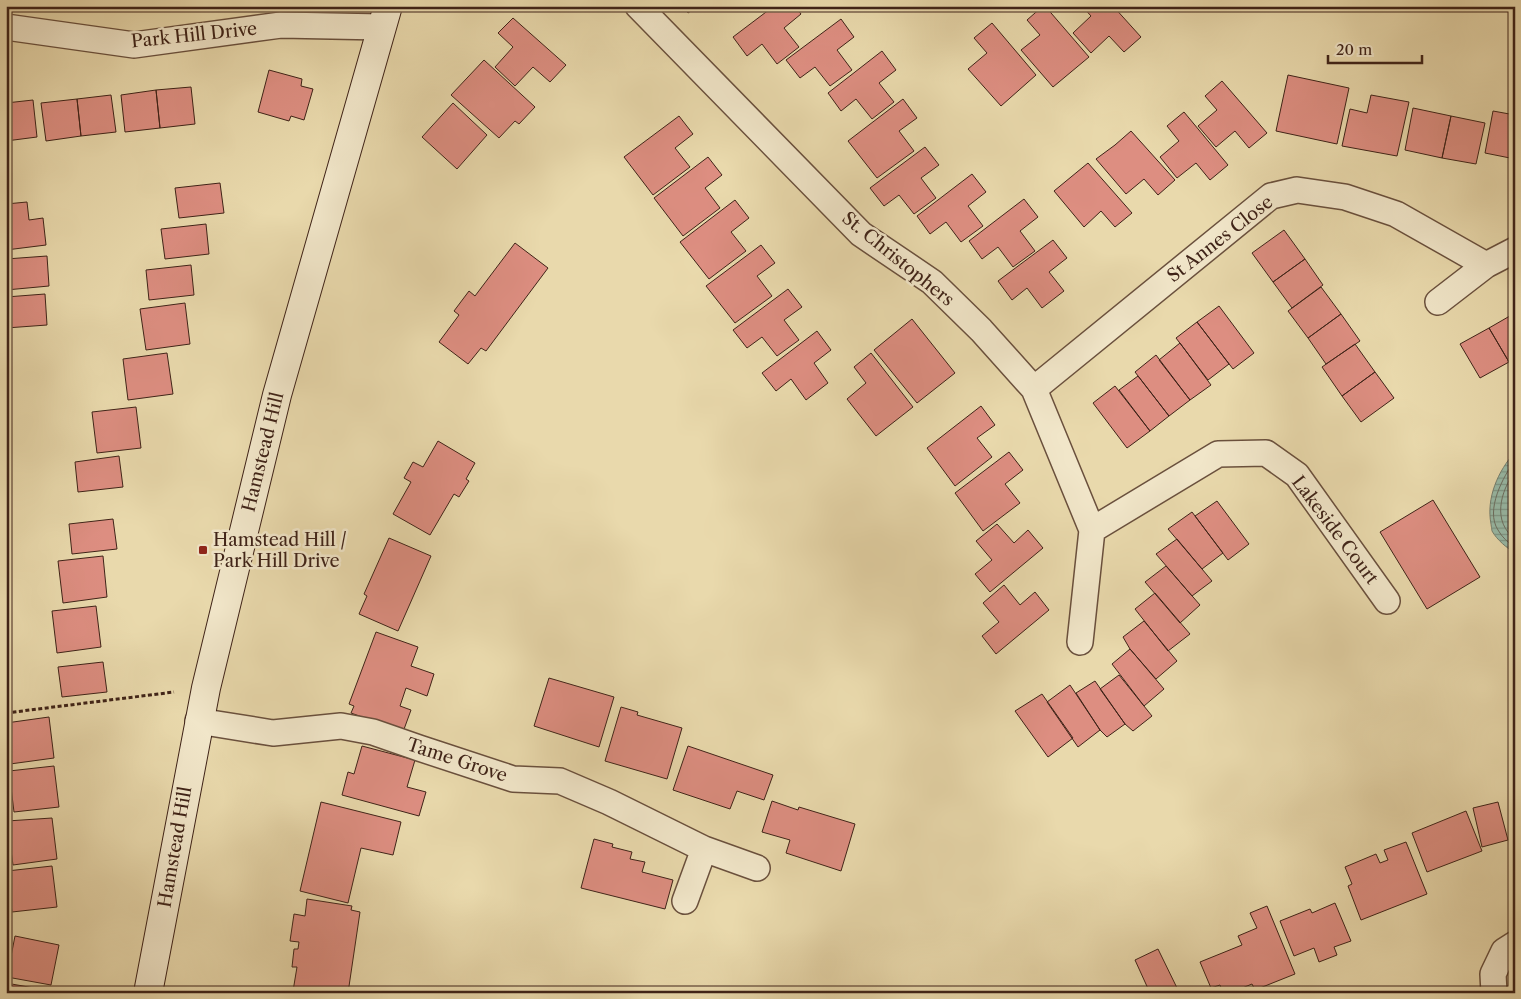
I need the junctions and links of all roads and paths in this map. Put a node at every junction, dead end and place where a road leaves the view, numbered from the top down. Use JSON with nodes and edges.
{"nodes":[{"id":1,"x":638,"y":6,"type":"edge"},
{"id":2,"x":385,"y":17,"type":"edge"},
{"id":3,"x":6,"y":28,"type":"edge"},
{"id":4,"x":1515,"y":250,"type":"edge"},
{"id":5,"x":1486,"y":265,"type":"junction"},
{"id":6,"x":1438,"y":302,"type":"dead end"},
{"id":7,"x":1034,"y":389,"type":"junction"},
{"id":8,"x":1092,"y":530,"type":"junction"},
{"id":9,"x":1387,"y":601,"type":"dead end"},
{"id":10,"x":1080,"y":642,"type":"dead end"},
{"id":11,"x":206,"y":688,"type":"junction"},
{"id":12,"x":6,"y":713,"type":"edge"},
{"id":13,"x":198,"y":721,"type":"junction"},
{"id":14,"x":704,"y":849,"type":"junction"},
{"id":15,"x":757,"y":868,"type":"dead end"},
{"id":16,"x":685,"y":901,"type":"dead end"},
{"id":17,"x":1515,"y":944,"type":"edge"},
{"id":18,"x":148,"y":993,"type":"edge"},
{"id":19,"x":1494,"y":993,"type":"edge"}],
"edges":[{"from":1,"to":7,"type":"street","name":"St. Christophers"},
{"from":2,"to":3,"type":"street","name":"Park Hill Drive"},
{"from":2,"to":11,"type":"main road","name":"Hamstead Hill"},
{"from":4,"to":5,"type":"street"},
{"from":5,"to":6,"type":"street"},
{"from":5,"to":7,"type":"street","name":"St Annes Close"},
{"from":7,"to":8,"type":"street","name":"St. Christophers"},
{"from":8,"to":9,"type":"street","name":"Lakeside Court"},
{"from":8,"to":10,"type":"street","name":"St. Christophers"},
{"from":11,"to":12,"type":"path"},
{"from":11,"to":13,"type":"main road","name":"Hamstead Hill"},
{"from":13,"to":14,"type":"street","name":"Tame Grove"},
{"from":13,"to":18,"type":"main road","name":"Hamstead Hill"},
{"from":14,"to":15,"type":"street","name":"Tame Grove"},
{"from":14,"to":16,"type":"street"},
{"from":17,"to":19,"type":"street"}]}
